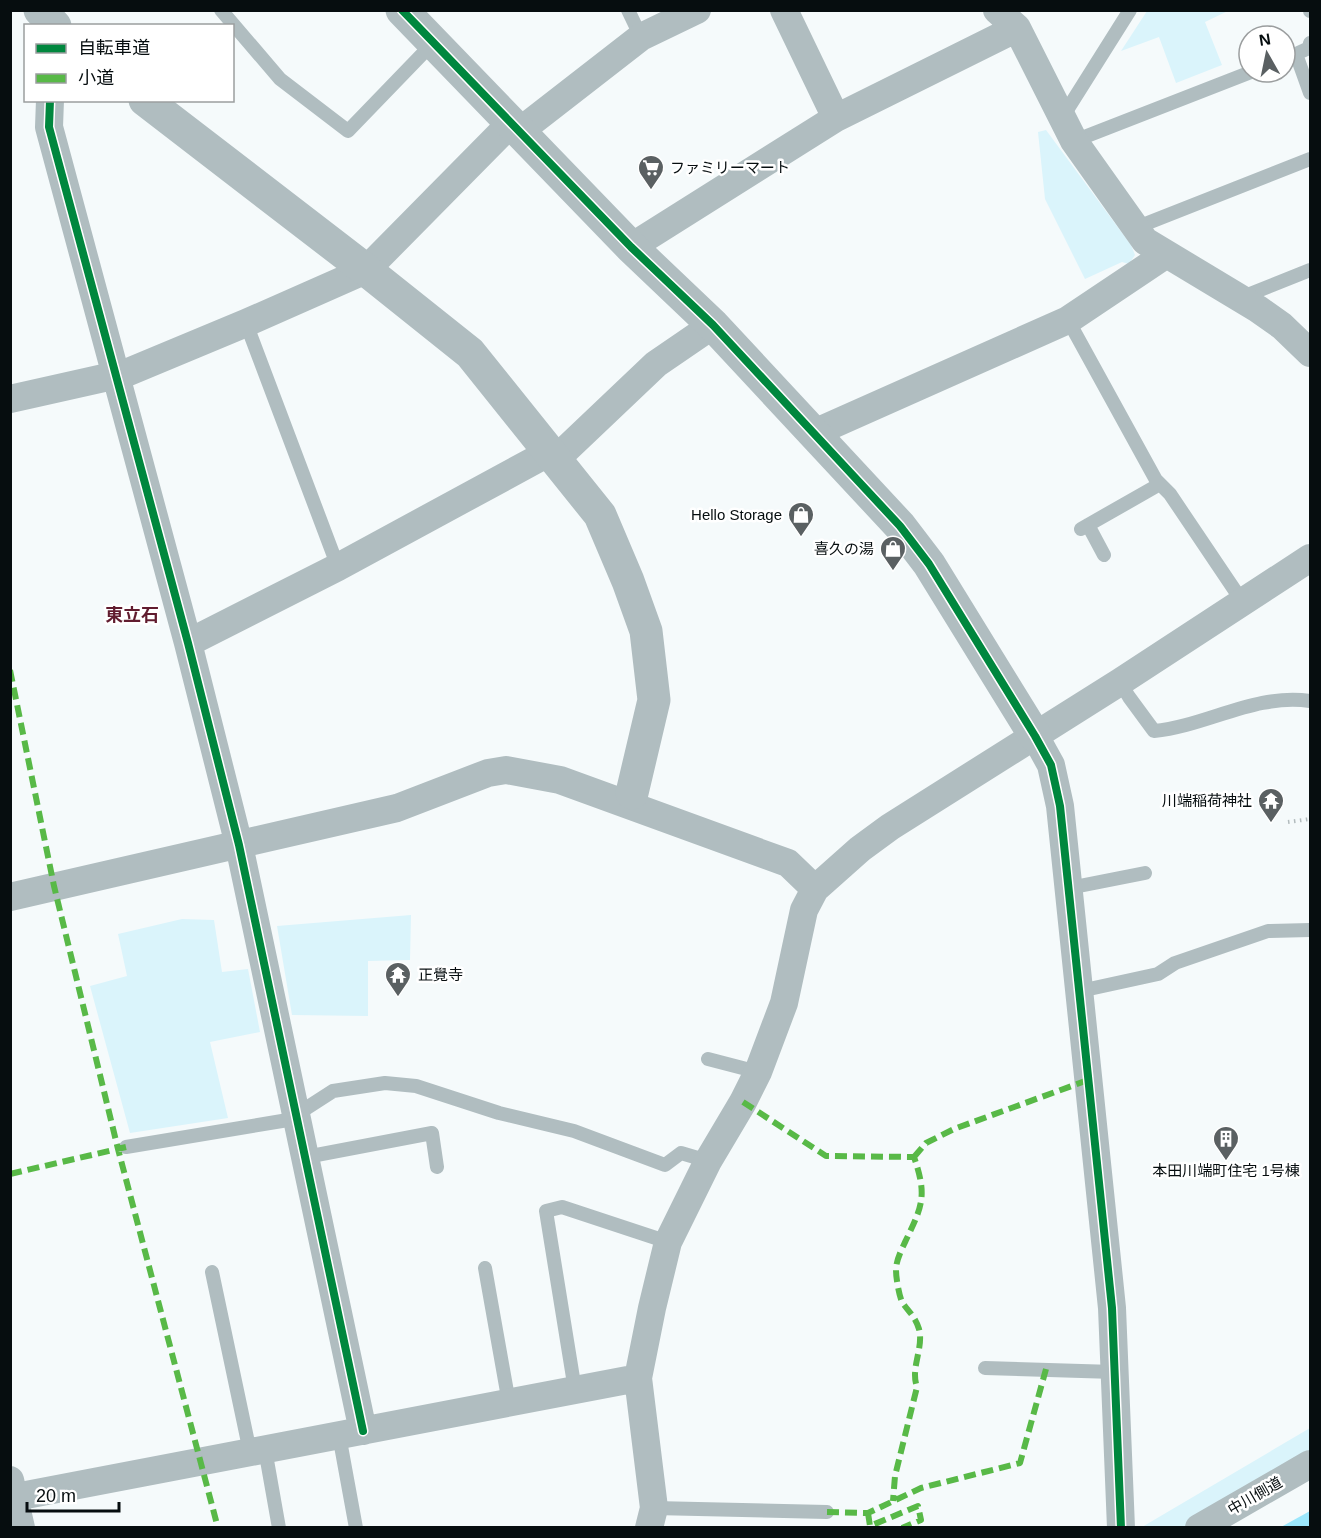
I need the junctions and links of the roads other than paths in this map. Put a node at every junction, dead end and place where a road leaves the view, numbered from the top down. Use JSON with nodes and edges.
{"nodes":[{"id":1,"x":40,"y":10,"type":"edge"},
{"id":2,"x":221,"y":10,"type":"edge"},
{"id":3,"x":402,"y":10,"type":"edge"},
{"id":4,"x":628,"y":10,"type":"edge"},
{"id":5,"x":697,"y":10,"type":"edge"},
{"id":6,"x":784,"y":10,"type":"edge"},
{"id":7,"x":1130,"y":10,"type":"edge"},
{"id":8,"x":1007,"y":20,"type":"edge"},
{"id":9,"x":53,"y":24,"type":"edge"},
{"id":10,"x":233,"y":24,"type":"edge"},
{"id":11,"x":234,"y":25,"type":"edge"},
{"id":12,"x":641,"y":37,"type":"junction"},
{"id":13,"x":433,"y":43,"type":"junction"},
{"id":14,"x":1311,"y":43,"type":"edge"},
{"id":15,"x":1297,"y":53,"type":"edge"},
{"id":16,"x":1297,"y":67,"type":"edge"},
{"id":17,"x":1237,"y":76,"type":"edge"},
{"id":18,"x":1311,"y":93,"type":"edge"},
{"id":19,"x":50,"y":102,"type":"edge"},
{"id":20,"x":148,"y":102,"type":"edge"},
{"id":21,"x":836,"y":118,"type":"junction"},
{"id":22,"x":515,"y":127,"type":"junction"},
{"id":23,"x":1068,"y":130,"type":"junction"},
{"id":24,"x":1311,"y":159,"type":"edge"},
{"id":25,"x":1135,"y":228,"type":"junction"},
{"id":26,"x":631,"y":247,"type":"junction"},
{"id":27,"x":1165,"y":255,"type":"junction"},
{"id":28,"x":366,"y":270,"type":"junction"},
{"id":29,"x":1311,"y":270,"type":"edge"},
{"id":30,"x":1240,"y":298,"type":"junction"},
{"id":31,"x":1068,"y":320,"type":"junction"},
{"id":32,"x":246,"y":323,"type":"junction"},
{"id":33,"x":713,"y":325,"type":"junction"},
{"id":34,"x":1311,"y":353,"type":"edge"},
{"id":35,"x":115,"y":376,"type":"junction"},
{"id":36,"x":10,"y":399,"type":"edge"},
{"id":37,"x":814,"y":432,"type":"junction"},
{"id":38,"x":553,"y":455,"type":"junction"},
{"id":39,"x":1160,"y":484,"type":"junction"},
{"id":40,"x":1104,"y":555,"type":"dead end"},
{"id":41,"x":1311,"y":558,"type":"edge"},
{"id":42,"x":338,"y":567,"type":"junction"},
{"id":43,"x":1242,"y":601,"type":"junction"},
{"id":44,"x":188,"y":643,"type":"junction"},
{"id":45,"x":1120,"y":682,"type":"junction"},
{"id":46,"x":1311,"y":701,"type":"edge"},
{"id":47,"x":1035,"y":736,"type":"junction"},
{"id":48,"x":631,"y":799,"type":"junction"},
{"id":49,"x":239,"y":845,"type":"junction"},
{"id":50,"x":1145,"y":873,"type":"dead end"},
{"id":51,"x":1069,"y":888,"type":"junction"},
{"id":52,"x":816,"y":889,"type":"junction"},
{"id":53,"x":10,"y":897,"type":"edge"},
{"id":54,"x":1311,"y":930,"type":"edge"},
{"id":55,"x":1080,"y":991,"type":"junction"},
{"id":56,"x":708,"y":1059,"type":"dead end"},
{"id":57,"x":758,"y":1072,"type":"junction"},
{"id":58,"x":297,"y":1116,"type":"junction"},
{"id":59,"x":126,"y":1147,"type":"dead end"},
{"id":60,"x":306,"y":1157,"type":"junction"},
{"id":61,"x":708,"y":1161,"type":"junction"},
{"id":62,"x":437,"y":1167,"type":"dead end"},
{"id":63,"x":668,"y":1242,"type":"junction"},
{"id":64,"x":485,"y":1268,"type":"dead end"},
{"id":65,"x":212,"y":1272,"type":"dead end"},
{"id":66,"x":985,"y":1368,"type":"dead end"},
{"id":67,"x":1114,"y":1372,"type":"junction"},
{"id":68,"x":638,"y":1378,"type":"junction"},
{"id":69,"x":575,"y":1390,"type":"junction"},
{"id":70,"x":509,"y":1403,"type":"junction"},
{"id":71,"x":351,"y":1433,"type":"junction"},
{"id":72,"x":257,"y":1450,"type":"junction"},
{"id":73,"x":1311,"y":1464,"type":"edge"},
{"id":74,"x":12,"y":1491,"type":"edge"},
{"id":75,"x":827,"y":1512,"type":"dead end"},
{"id":76,"x":651,"y":1518,"type":"edge"},
{"id":77,"x":21,"y":1527,"type":"edge"},
{"id":78,"x":279,"y":1527,"type":"edge"},
{"id":79,"x":356,"y":1527,"type":"edge"},
{"id":80,"x":1121,"y":1527,"type":"edge"},
{"id":81,"x":1198,"y":1527,"type":"edge"}],
"edges":[{"from":1,"to":9,"type":"street"},
{"from":2,"to":10,"type":"lane"},
{"from":3,"to":13,"type":"street"},
{"from":4,"to":12,"type":"lane"},
{"from":5,"to":12,"type":"street"},
{"from":6,"to":21,"type":"street"},
{"from":7,"to":23,"type":"lane"},
{"from":8,"to":21,"type":"street"},
{"from":8,"to":23,"type":"street"},
{"from":11,"to":13,"type":"lane"},
{"from":12,"to":22,"type":"street"},
{"from":13,"to":22,"type":"street"},
{"from":14,"to":15,"type":"lane"},
{"from":16,"to":18,"type":"lane"},
{"from":17,"to":23,"type":"lane"},
{"from":19,"to":35,"type":"street"},
{"from":20,"to":28,"type":"street"},
{"from":21,"to":26,"type":"street"},
{"from":22,"to":26,"type":"street"},
{"from":22,"to":28,"type":"street"},
{"from":23,"to":25,"type":"street"},
{"from":24,"to":25,"type":"lane"},
{"from":25,"to":27,"type":"street"},
{"from":26,"to":33,"type":"street"},
{"from":27,"to":30,"type":"street"},
{"from":27,"to":31,"type":"street"},
{"from":28,"to":32,"type":"street"},
{"from":28,"to":38,"type":"street"},
{"from":29,"to":30,"type":"lane"},
{"from":30,"to":34,"type":"street"},
{"from":31,"to":37,"type":"street"},
{"from":31,"to":39,"type":"lane"},
{"from":32,"to":35,"type":"street"},
{"from":32,"to":42,"type":"lane"},
{"from":33,"to":37,"type":"street"},
{"from":33,"to":38,"type":"street"},
{"from":35,"to":36,"type":"street"},
{"from":35,"to":44,"type":"street"},
{"from":37,"to":47,"type":"street"},
{"from":38,"to":42,"type":"street"},
{"from":38,"to":48,"type":"street"},
{"from":39,"to":40,"type":"lane"},
{"from":39,"to":43,"type":"lane"},
{"from":41,"to":43,"type":"street"},
{"from":42,"to":44,"type":"street"},
{"from":43,"to":45,"type":"street"},
{"from":44,"to":49,"type":"street"},
{"from":45,"to":46,"type":"lane"},
{"from":45,"to":47,"type":"street"},
{"from":47,"to":51,"type":"street"},
{"from":47,"to":52,"type":"street"},
{"from":48,"to":49,"type":"street"},
{"from":48,"to":52,"type":"street"},
{"from":49,"to":53,"type":"street"},
{"from":49,"to":58,"type":"street"},
{"from":50,"to":51,"type":"lane"},
{"from":51,"to":55,"type":"street"},
{"from":52,"to":57,"type":"street"},
{"from":54,"to":55,"type":"lane"},
{"from":55,"to":67,"type":"street"},
{"from":56,"to":57,"type":"lane"},
{"from":57,"to":61,"type":"street"},
{"from":58,"to":59,"type":"lane"},
{"from":58,"to":60,"type":"street"},
{"from":58,"to":61,"type":"lane"},
{"from":60,"to":62,"type":"lane"},
{"from":60,"to":71,"type":"street"},
{"from":61,"to":63,"type":"street"},
{"from":63,"to":68,"type":"street"},
{"from":63,"to":69,"type":"lane"},
{"from":64,"to":70,"type":"lane"},
{"from":65,"to":72,"type":"lane"},
{"from":66,"to":67,"type":"lane"},
{"from":67,"to":80,"type":"street"},
{"from":68,"to":69,"type":"street"},
{"from":68,"to":76,"type":"street"},
{"from":69,"to":70,"type":"street"},
{"from":70,"to":71,"type":"street"},
{"from":71,"to":72,"type":"street"},
{"from":71,"to":79,"type":"lane"},
{"from":72,"to":74,"type":"street"},
{"from":72,"to":78,"type":"lane"},
{"from":73,"to":81,"type":"street","name":"中川側道"},
{"from":74,"to":77,"type":"street"},
{"from":75,"to":76,"type":"lane"}]}
